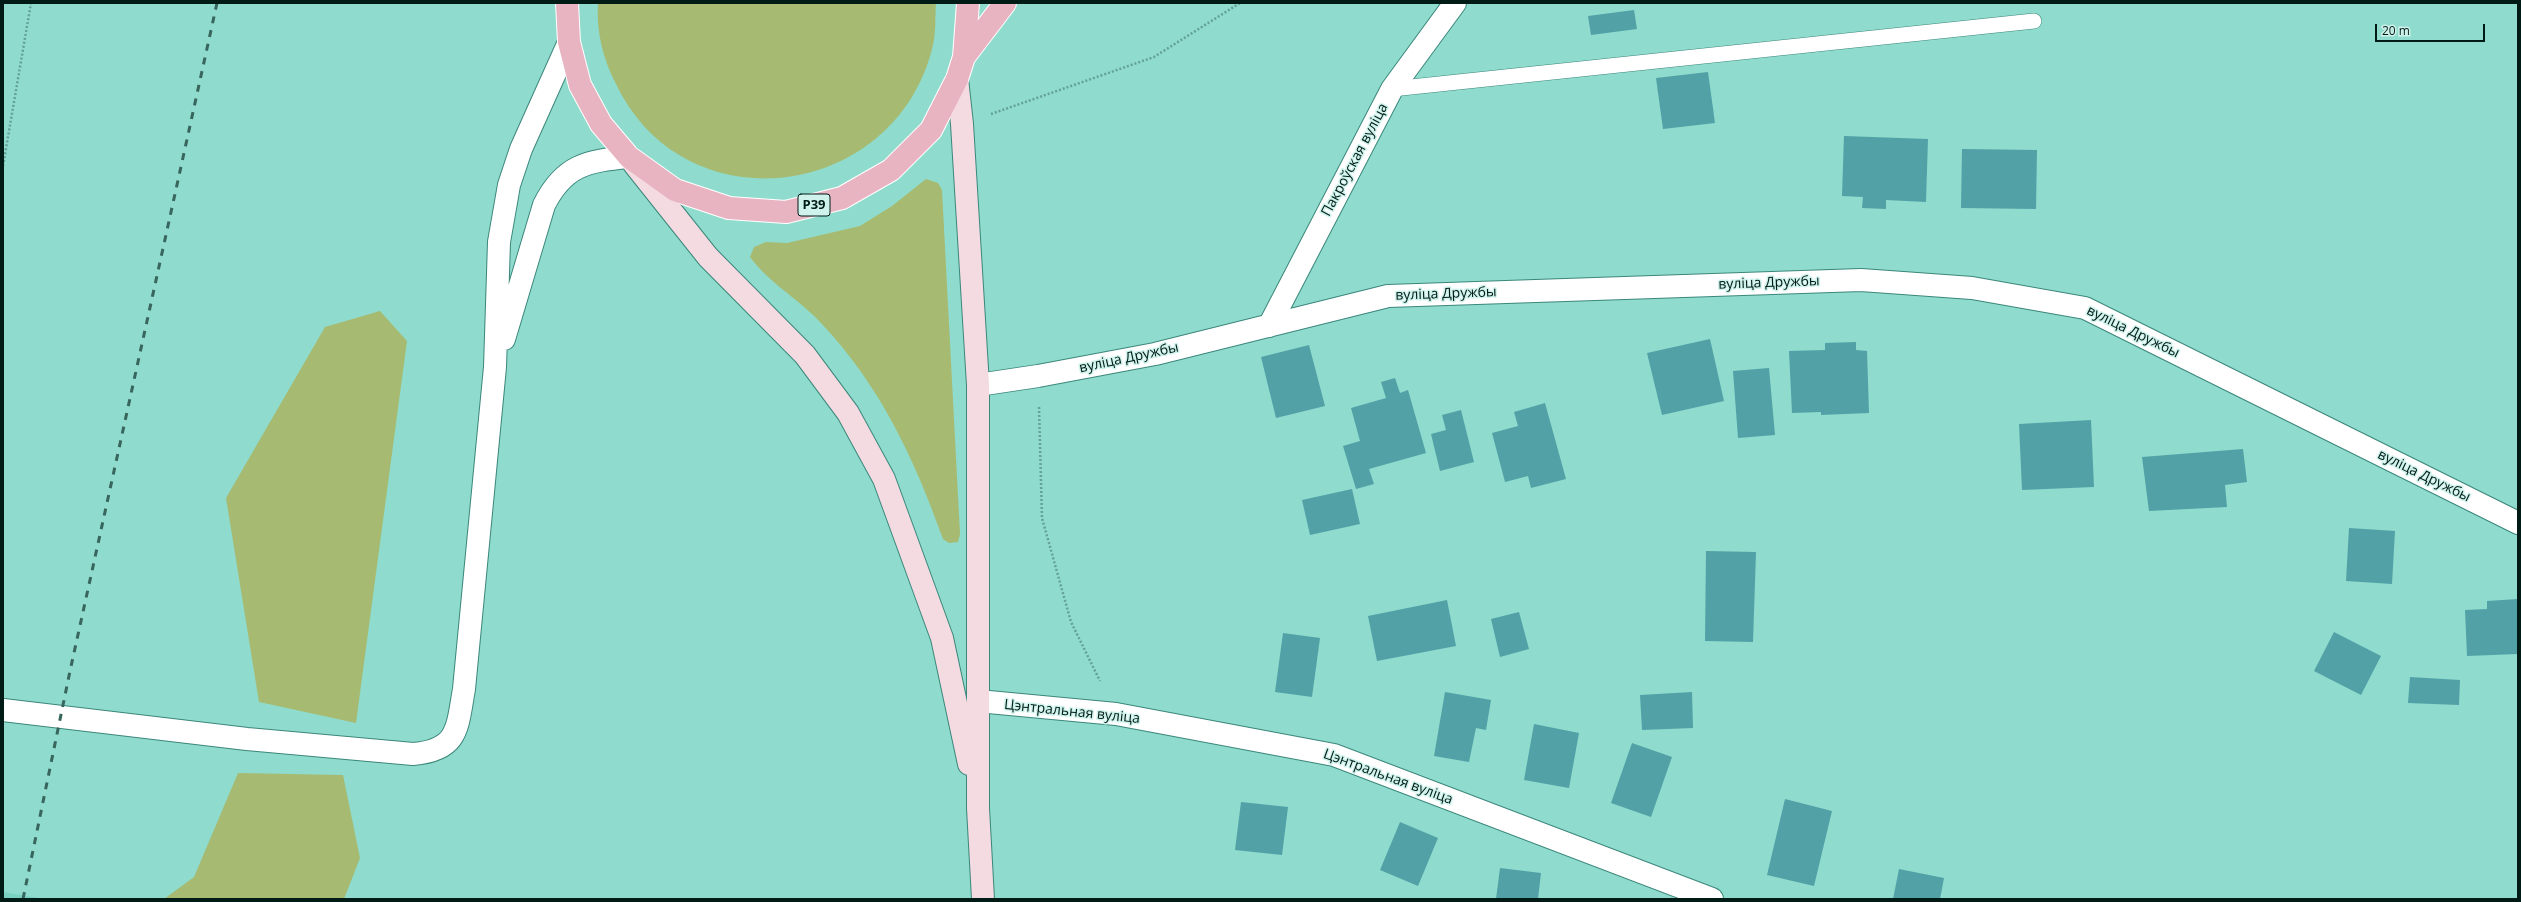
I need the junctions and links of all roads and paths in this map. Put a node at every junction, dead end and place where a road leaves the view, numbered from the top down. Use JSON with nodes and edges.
{"nodes":[{"id":1,"x":31,"y":3,"type":"edge"},
{"id":2,"x":567,"y":3,"type":"edge"},
{"id":3,"x":968,"y":3,"type":"edge"},
{"id":4,"x":1006,"y":3,"type":"edge"},
{"id":5,"x":1240,"y":3,"type":"edge"},
{"id":6,"x":1455,"y":3,"type":"edge"},
{"id":7,"x":2034,"y":22,"type":"dead end"},
{"id":8,"x":569,"y":42,"type":"junction"},
{"id":9,"x":964,"y":57,"type":"junction"},
{"id":10,"x":958,"y":79,"type":"junction"},
{"id":11,"x":1392,"y":90,"type":"junction"},
{"id":12,"x":962,"y":124,"type":"junction"},
{"id":13,"x":629,"y":157,"type":"junction"},
{"id":14,"x":3,"y":166,"type":"edge"},
{"id":15,"x":1269,"y":326,"type":"junction"},
{"id":16,"x":495,"y":367,"type":"junction"},
{"id":17,"x":1038,"y":376,"type":"junction"},
{"id":18,"x":978,"y":385,"type":"junction"},
{"id":19,"x":2518,"y":523,"type":"edge"},
{"id":20,"x":978,"y":701,"type":"junction"},
{"id":21,"x":3,"y":710,"type":"edge"},
{"id":22,"x":1116,"y":714,"type":"junction"},
{"id":23,"x":978,"y":808,"type":"junction"},
{"id":24,"x":983,"y":899,"type":"edge"},
{"id":25,"x":1712,"y":899,"type":"edge"}],
"edges":[{"from":1,"to":14,"type":"path"},
{"from":2,"to":8,"type":"main road","number":"Р39"},
{"from":3,"to":9,"type":"main road","number":"Р39"},
{"from":4,"to":9,"type":"main road","number":"Р39"},
{"from":5,"to":12,"type":"path"},
{"from":6,"to":11,"type":"street","name":"Пакроўская вуліца"},
{"from":7,"to":11,"type":"lane"},
{"from":8,"to":13,"type":"main road","number":"Р39"},
{"from":8,"to":16,"type":"street"},
{"from":9,"to":10,"type":"main road","number":"Р39"},
{"from":10,"to":12,"type":"main road"},
{"from":10,"to":13,"type":"main road","number":"Р39"},
{"from":11,"to":15,"type":"street","name":"Пакроўская вуліца"},
{"from":12,"to":18,"type":"main road"},
{"from":13,"to":16,"type":"street"},
{"from":13,"to":23,"type":"main road"},
{"from":15,"to":17,"type":"street","name":"вуліца Дружбы"},
{"from":15,"to":19,"type":"street","name":"вуліца Дружбы"},
{"from":16,"to":21,"type":"street"},
{"from":17,"to":18,"type":"street","name":"вуліца Дружбы"},
{"from":17,"to":22,"type":"path"},
{"from":18,"to":20,"type":"main road"},
{"from":20,"to":22,"type":"street","name":"Цэнтральная вуліца"},
{"from":20,"to":23,"type":"main road"},
{"from":22,"to":25,"type":"street","name":"Цэнтральная вуліца"},
{"from":23,"to":24,"type":"main road"}]}
